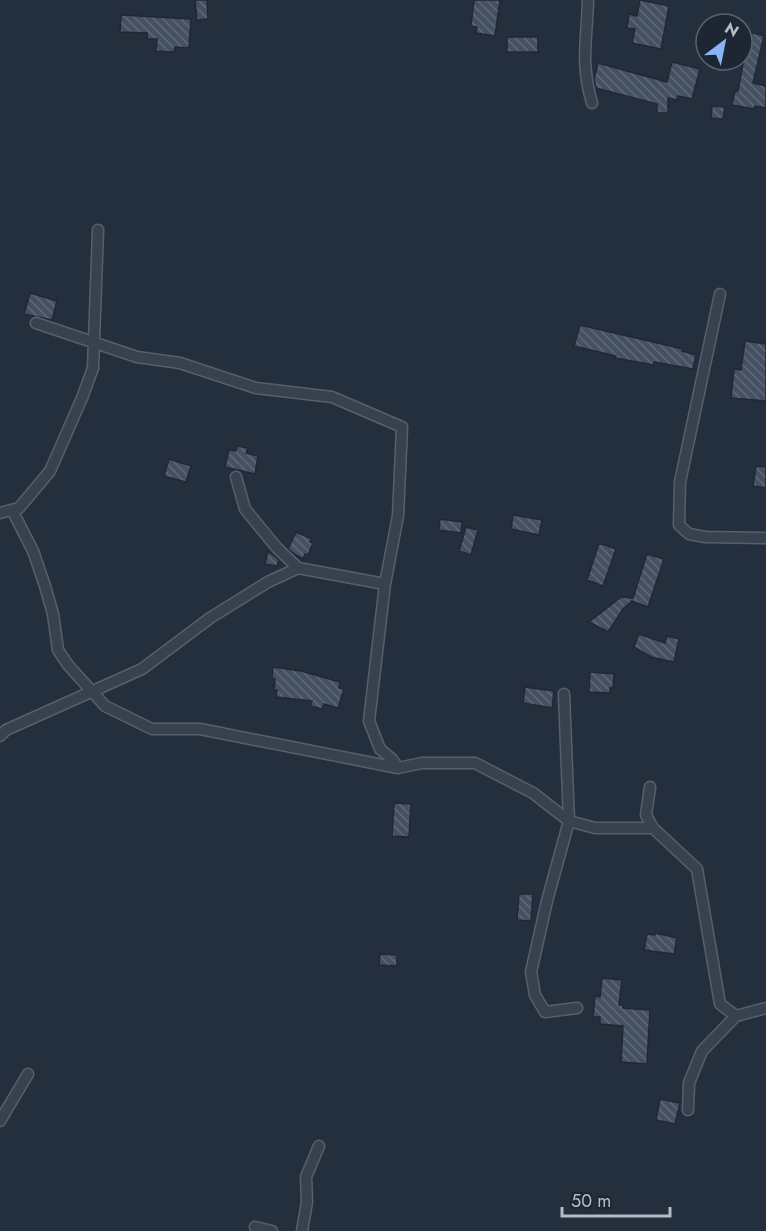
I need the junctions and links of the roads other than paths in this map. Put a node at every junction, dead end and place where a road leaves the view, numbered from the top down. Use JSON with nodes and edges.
{"nodes":[{"id":1,"x":588,"y":0,"type":"edge"},
{"id":2,"x":592,"y":103,"type":"dead end"},
{"id":3,"x":98,"y":230,"type":"dead end"},
{"id":4,"x":720,"y":294,"type":"dead end"},
{"id":5,"x":36,"y":323,"type":"dead end"},
{"id":6,"x":93,"y":344,"type":"junction"},
{"id":7,"x":236,"y":477,"type":"dead end"},
{"id":8,"x":12,"y":510,"type":"junction"},
{"id":9,"x":0,"y":513,"type":"edge"},
{"id":10,"x":766,"y":538,"type":"edge"},
{"id":11,"x":298,"y":568,"type":"junction"},
{"id":12,"x":385,"y":584,"type":"junction"},
{"id":13,"x":93,"y":691,"type":"junction"},
{"id":14,"x":564,"y":694,"type":"dead end"},
{"id":15,"x":0,"y":736,"type":"edge"},
{"id":16,"x":398,"y":768,"type":"junction"},
{"id":17,"x":650,"y":787,"type":"dead end"},
{"id":18,"x":568,"y":821,"type":"junction"},
{"id":19,"x":653,"y":828,"type":"junction"},
{"id":20,"x":577,"y":1008,"type":"dead end"},
{"id":21,"x":766,"y":1008,"type":"edge"},
{"id":22,"x":736,"y":1016,"type":"junction"},
{"id":23,"x":28,"y":1074,"type":"dead end"},
{"id":24,"x":688,"y":1110,"type":"dead end"},
{"id":25,"x":0,"y":1121,"type":"edge"},
{"id":26,"x":319,"y":1146,"type":"dead end"},
{"id":27,"x":255,"y":1227,"type":"dead end"},
{"id":28,"x":272,"y":1231,"type":"edge"},
{"id":29,"x":302,"y":1231,"type":"edge"}],
"edges":[{"from":1,"to":2,"type":"street"},
{"from":3,"to":6,"type":"street"},
{"from":4,"to":10,"type":"street"},
{"from":5,"to":6,"type":"street"},
{"from":6,"to":8,"type":"street"},
{"from":6,"to":12,"type":"street"},
{"from":7,"to":11,"type":"street"},
{"from":8,"to":9,"type":"street"},
{"from":8,"to":13,"type":"street"},
{"from":11,"to":12,"type":"street"},
{"from":11,"to":13,"type":"street"},
{"from":12,"to":16,"type":"street"},
{"from":13,"to":15,"type":"street"},
{"from":13,"to":16,"type":"street"},
{"from":14,"to":18,"type":"street"},
{"from":16,"to":18,"type":"street"},
{"from":17,"to":19,"type":"street"},
{"from":18,"to":19,"type":"street"},
{"from":18,"to":20,"type":"street"},
{"from":19,"to":22,"type":"street"},
{"from":21,"to":22,"type":"street"},
{"from":22,"to":24,"type":"street"},
{"from":23,"to":25,"type":"street"},
{"from":26,"to":29,"type":"street"},
{"from":27,"to":28,"type":"street"}]}
